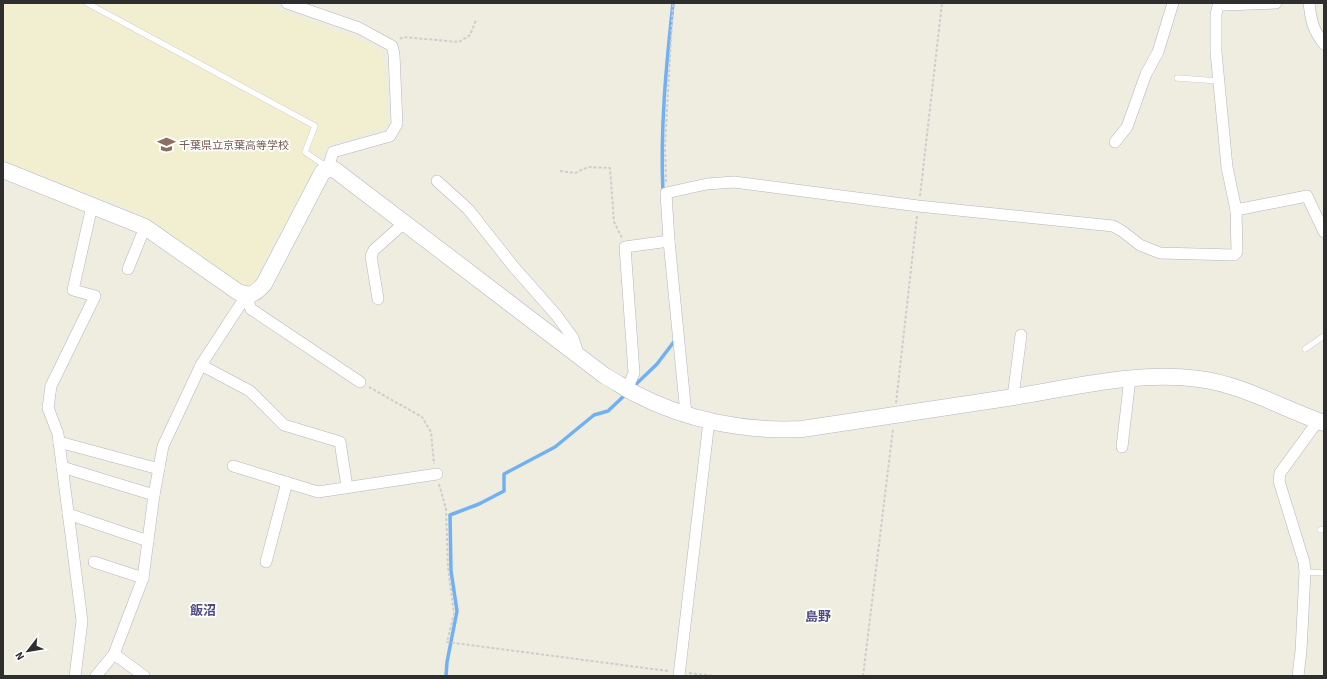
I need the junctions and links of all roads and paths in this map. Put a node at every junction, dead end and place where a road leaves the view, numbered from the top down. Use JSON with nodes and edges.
{"nodes":[{"id":1,"x":87,"y":3,"type":"edge"},
{"id":2,"x":287,"y":3,"type":"edge"},
{"id":3,"x":672,"y":3,"type":"edge"},
{"id":4,"x":1173,"y":3,"type":"edge"},
{"id":5,"x":1219,"y":3,"type":"edge"},
{"id":6,"x":1276,"y":3,"type":"edge"},
{"id":7,"x":1309,"y":3,"type":"edge"},
{"id":8,"x":476,"y":20,"type":"dead end"},
{"id":9,"x":1324,"y":44,"type":"edge"},
{"id":10,"x":392,"y":46,"type":"junction"},
{"id":11,"x":1177,"y":78,"type":"dead end"},
{"id":12,"x":1219,"y":81,"type":"junction"},
{"id":13,"x":1116,"y":142,"type":"dead end"},
{"id":14,"x":328,"y":168,"type":"junction"},
{"id":15,"x":3,"y":170,"type":"edge"},
{"id":16,"x":560,"y":171,"type":"dead end"},
{"id":17,"x":437,"y":181,"type":"dead end"},
{"id":18,"x":666,"y":193,"type":"junction"},
{"id":19,"x":92,"y":206,"type":"junction"},
{"id":20,"x":1236,"y":210,"type":"junction"},
{"id":21,"x":404,"y":223,"type":"junction"},
{"id":22,"x":145,"y":227,"type":"junction"},
{"id":23,"x":1324,"y":232,"type":"edge"},
{"id":24,"x":669,"y":240,"type":"junction"},
{"id":25,"x":625,"y":247,"type":"junction"},
{"id":26,"x":128,"y":269,"type":"dead end"},
{"id":27,"x":246,"y":296,"type":"junction"},
{"id":28,"x":378,"y":299,"type":"dead end"},
{"id":29,"x":1021,"y":335,"type":"dead end"},
{"id":30,"x":1324,"y":336,"type":"edge"},
{"id":31,"x":1305,"y":349,"type":"dead end"},
{"id":32,"x":579,"y":357,"type":"junction"},
{"id":33,"x":201,"y":365,"type":"junction"},
{"id":34,"x":1130,"y":378,"type":"junction"},
{"id":35,"x":360,"y":382,"type":"joint"},
{"id":36,"x":627,"y":389,"type":"junction"},
{"id":37,"x":1013,"y":397,"type":"junction"},
{"id":38,"x":686,"y":414,"type":"junction"},
{"id":39,"x":894,"y":415,"type":"junction"},
{"id":40,"x":709,"y":421,"type":"junction"},
{"id":41,"x":1321,"y":422,"type":"edge"},
{"id":42,"x":59,"y":442,"type":"junction"},
{"id":43,"x":1122,"y":446,"type":"dead end"},
{"id":44,"x":233,"y":466,"type":"dead end"},
{"id":45,"x":62,"y":467,"type":"junction"},
{"id":46,"x":159,"y":469,"type":"junction"},
{"id":47,"x":437,"y":474,"type":"junction"},
{"id":48,"x":287,"y":482,"type":"junction"},
{"id":49,"x":347,"y":487,"type":"junction"},
{"id":50,"x":154,"y":495,"type":"junction"},
{"id":51,"x":68,"y":514,"type":"junction"},
{"id":52,"x":148,"y":541,"type":"junction"},
{"id":53,"x":94,"y":562,"type":"dead end"},
{"id":54,"x":266,"y":562,"type":"dead end"},
{"id":55,"x":1305,"y":572,"type":"junction"},
{"id":56,"x":1324,"y":573,"type":"edge"},
{"id":57,"x":143,"y":578,"type":"junction"},
{"id":58,"x":114,"y":654,"type":"junction"},
{"id":59,"x":679,"y":674,"type":"edge"},
{"id":60,"x":75,"y":676,"type":"edge"},
{"id":61,"x":98,"y":676,"type":"edge"},
{"id":62,"x":144,"y":676,"type":"edge"},
{"id":63,"x":715,"y":676,"type":"edge"},
{"id":64,"x":863,"y":676,"type":"edge"},
{"id":65,"x":1298,"y":676,"type":"edge"}],
"edges":[{"from":1,"to":14,"type":"lane"},
{"from":2,"to":10,"type":"street"},
{"from":3,"to":18,"type":"path"},
{"from":4,"to":13,"type":"street"},
{"from":5,"to":6,"type":"street"},
{"from":5,"to":12,"type":"street"},
{"from":7,"to":9,"type":"street"},
{"from":8,"to":10,"type":"path"},
{"from":10,"to":14,"type":"street"},
{"from":11,"to":12,"type":"lane"},
{"from":12,"to":20,"type":"street"},
{"from":14,"to":21,"type":"street"},
{"from":14,"to":27,"type":"street"},
{"from":15,"to":19,"type":"street"},
{"from":16,"to":25,"type":"path"},
{"from":17,"to":32,"type":"street"},
{"from":18,"to":20,"type":"street"},
{"from":18,"to":24,"type":"street"},
{"from":19,"to":22,"type":"street"},
{"from":19,"to":42,"type":"street"},
{"from":20,"to":23,"type":"street"},
{"from":21,"to":28,"type":"street"},
{"from":21,"to":32,"type":"street"},
{"from":22,"to":26,"type":"street"},
{"from":22,"to":27,"type":"street"},
{"from":24,"to":25,"type":"street"},
{"from":24,"to":38,"type":"street"},
{"from":25,"to":36,"type":"street"},
{"from":27,"to":33,"type":"street"},
{"from":27,"to":35,"type":"street"},
{"from":29,"to":37,"type":"street"},
{"from":30,"to":31,"type":"lane"},
{"from":32,"to":36,"type":"street"},
{"from":33,"to":46,"type":"street"},
{"from":33,"to":49,"type":"street"},
{"from":34,"to":37,"type":"street"},
{"from":34,"to":41,"type":"street"},
{"from":34,"to":43,"type":"street"},
{"from":35,"to":47,"type":"path"},
{"from":36,"to":38,"type":"street"},
{"from":37,"to":39,"type":"street"},
{"from":38,"to":40,"type":"street"},
{"from":39,"to":40,"type":"street"},
{"from":39,"to":64,"type":"path"},
{"from":40,"to":59,"type":"street"},
{"from":41,"to":55,"type":"street"},
{"from":42,"to":45,"type":"street"},
{"from":42,"to":46,"type":"street"},
{"from":44,"to":48,"type":"street"},
{"from":45,"to":50,"type":"street"},
{"from":45,"to":51,"type":"street"},
{"from":46,"to":50,"type":"street"},
{"from":47,"to":49,"type":"street"},
{"from":47,"to":59,"type":"path"},
{"from":48,"to":49,"type":"street"},
{"from":48,"to":54,"type":"street"},
{"from":50,"to":52,"type":"street"},
{"from":51,"to":52,"type":"street"},
{"from":51,"to":60,"type":"street"},
{"from":52,"to":57,"type":"street"},
{"from":53,"to":57,"type":"street"},
{"from":55,"to":56,"type":"lane"},
{"from":55,"to":65,"type":"street"},
{"from":57,"to":58,"type":"street"},
{"from":58,"to":61,"type":"street"},
{"from":58,"to":62,"type":"street"},
{"from":59,"to":63,"type":"path"}]}
